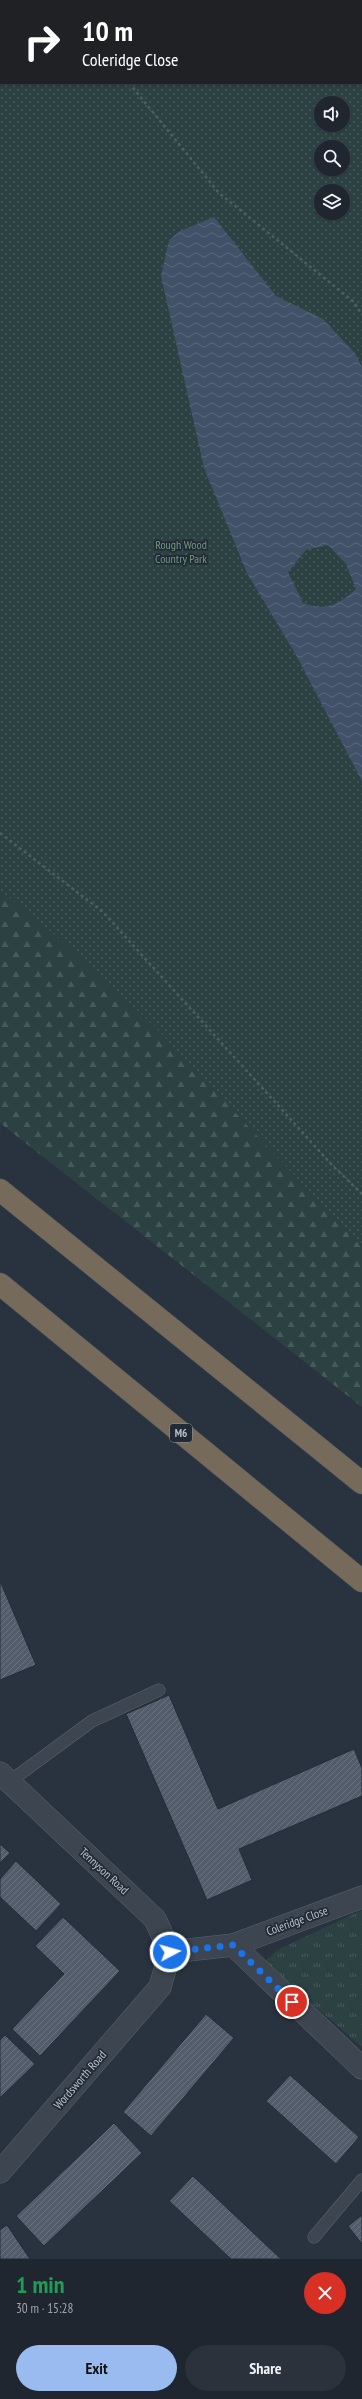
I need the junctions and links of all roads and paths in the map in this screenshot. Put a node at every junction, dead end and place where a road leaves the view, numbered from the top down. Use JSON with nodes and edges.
{"nodes":[{"id":1,"x":131,"y":84,"type":"edge"},
{"id":2,"x":362,"y":315,"type":"edge"},
{"id":3,"x":0,"y":833,"type":"edge"},
{"id":4,"x":0,"y":1190,"type":"edge"},
{"id":5,"x":362,"y":1194,"type":"edge"},
{"id":6,"x":0,"y":1284,"type":"edge"},
{"id":7,"x":362,"y":1483,"type":"edge"},
{"id":8,"x":362,"y":1581,"type":"edge"},
{"id":9,"x":159,"y":1690,"type":"dead end"},
{"id":10,"x":5,"y":1778,"type":"edge"},
{"id":11,"x":362,"y":1897,"type":"edge"},
{"id":12,"x":233,"y":1945,"type":"junction"},
{"id":13,"x":170,"y":1952,"type":"junction"},
{"id":14,"x":362,"y":2068,"type":"edge"},
{"id":15,"x":0,"y":2172,"type":"edge"},
{"id":16,"x":362,"y":2180,"type":"edge"},
{"id":17,"x":314,"y":2237,"type":"dead end"}],
"edges":[{"from":1,"to":2,"type":"path"},
{"from":3,"to":5,"type":"path"},
{"from":4,"to":7,"type":"highway"},
{"from":6,"to":8,"type":"highway","number":"M6"},
{"from":9,"to":10,"type":"lane"},
{"from":10,"to":13,"type":"street","name":"Tennyson Road"},
{"from":11,"to":12,"type":"street","name":"Coleridge Close"},
{"from":12,"to":13,"type":"street","name":"Coleridge Close"},
{"from":12,"to":14,"type":"street"},
{"from":13,"to":15,"type":"street","name":"Wordsworth Road"},
{"from":16,"to":17,"type":"lane"}]}
